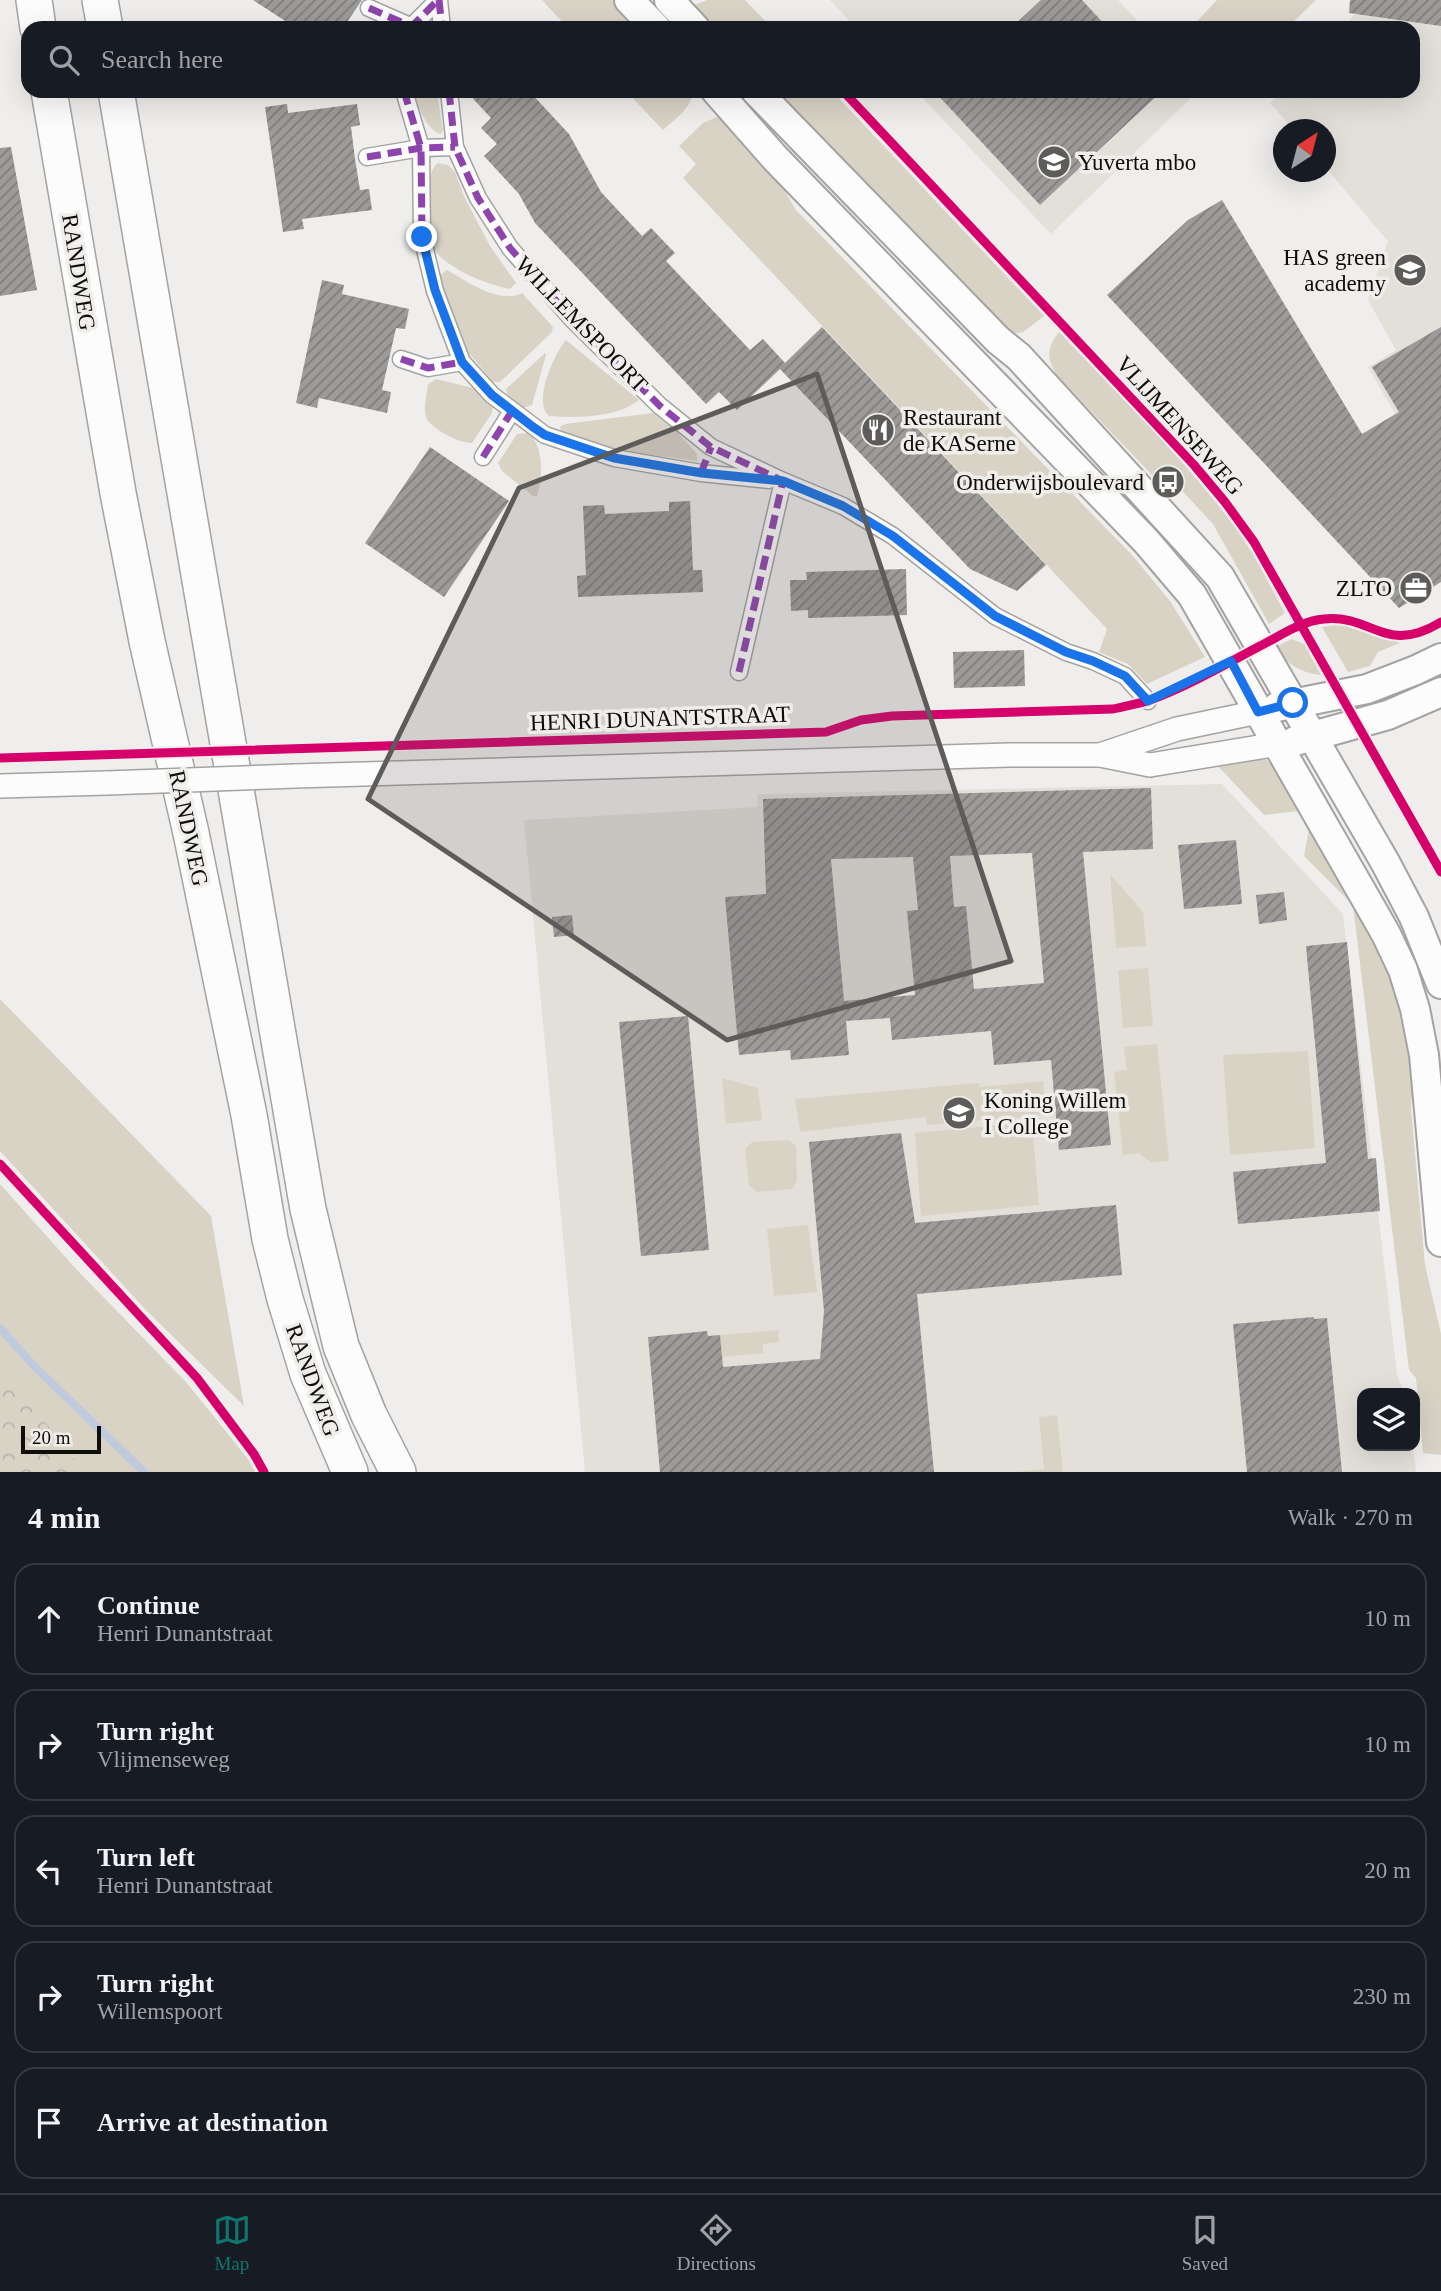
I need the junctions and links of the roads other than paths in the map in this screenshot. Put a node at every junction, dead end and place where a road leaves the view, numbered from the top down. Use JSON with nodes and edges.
{"nodes":[{"id":1,"x":34,"y":0,"type":"edge"},
{"id":2,"x":100,"y":0,"type":"edge"},
{"id":3,"x":438,"y":0,"type":"edge"},
{"id":4,"x":629,"y":0,"type":"edge"},
{"id":5,"x":669,"y":0,"type":"edge"},
{"id":6,"x":369,"y":8,"type":"dead end"},
{"id":7,"x":37,"y":21,"type":"edge"},
{"id":8,"x":104,"y":21,"type":"edge"},
{"id":9,"x":397,"y":21,"type":"edge"},
{"id":10,"x":416,"y":21,"type":"edge"},
{"id":11,"x":441,"y":21,"type":"edge"},
{"id":12,"x":649,"y":21,"type":"edge"},
{"id":13,"x":688,"y":21,"type":"edge"},
{"id":14,"x":50,"y":98,"type":"edge"},
{"id":15,"x":118,"y":98,"type":"edge"},
{"id":16,"x":406,"y":98,"type":"edge"},
{"id":17,"x":450,"y":98,"type":"edge"},
{"id":18,"x":722,"y":98,"type":"edge"},
{"id":19,"x":763,"y":98,"type":"edge"},
{"id":20,"x":455,"y":147,"type":"junction"},
{"id":21,"x":421,"y":148,"type":"junction"},
{"id":22,"x":367,"y":157,"type":"dead end"},
{"id":23,"x":401,"y":359,"type":"dead end"},
{"id":24,"x":462,"y":362,"type":"junction"},
{"id":25,"x":512,"y":411,"type":"junction"},
{"id":26,"x":711,"y":447,"type":"junction"},
{"id":27,"x":483,"y":457,"type":"dead end"},
{"id":28,"x":702,"y":473,"type":"junction"},
{"id":29,"x":783,"y":481,"type":"junction"},
{"id":30,"x":1441,"y":658,"type":"edge"},
{"id":31,"x":739,"y":672,"type":"dead end"},
{"id":32,"x":1441,"y":692,"type":"edge"},
{"id":33,"x":1148,"y":701,"type":"dead end"},
{"id":34,"x":1293,"y":703,"type":"junction"},
{"id":35,"x":1258,"y":712,"type":"junction"},
{"id":36,"x":1313,"y":738,"type":"junction"},
{"id":37,"x":1278,"y":744,"type":"junction"},
{"id":38,"x":1100,"y":755,"type":"junction"},
{"id":39,"x":0,"y":786,"type":"edge"},
{"id":40,"x":1441,"y":984,"type":"edge"},
{"id":41,"x":1441,"y":1242,"type":"edge"},
{"id":42,"x":350,"y":1472,"type":"edge"},
{"id":43,"x":398,"y":1472,"type":"edge"}],
"edges":[{"from":1,"to":7,"type":"main road"},
{"from":2,"to":8,"type":"main road"},
{"from":3,"to":10,"type":"street"},
{"from":3,"to":11,"type":"street"},
{"from":4,"to":12,"type":"street"},
{"from":5,"to":13,"type":"street"},
{"from":6,"to":9,"type":"street"},
{"from":14,"to":42,"type":"main road","name":"RANDWEG"},
{"from":15,"to":43,"type":"main road","name":"RANDWEG"},
{"from":16,"to":21,"type":"street","name":"WILLEMSPOORT"},
{"from":17,"to":20,"type":"street","name":"WILLEMSPOORT"},
{"from":18,"to":35,"type":"street"},
{"from":19,"to":34,"type":"street"},
{"from":20,"to":21,"type":"street"},
{"from":20,"to":26,"type":"street","name":"WILLEMSPOORT"},
{"from":21,"to":22,"type":"street"},
{"from":21,"to":24,"type":"street","name":"WILLEMSPOORT"},
{"from":23,"to":24,"type":"street"},
{"from":24,"to":25,"type":"street","name":"WILLEMSPOORT"},
{"from":25,"to":27,"type":"street"},
{"from":25,"to":28,"type":"street","name":"WILLEMSPOORT"},
{"from":26,"to":28,"type":"street"},
{"from":26,"to":29,"type":"street","name":"WILLEMSPOORT"},
{"from":28,"to":29,"type":"street","name":"WILLEMSPOORT"},
{"from":29,"to":31,"type":"street"},
{"from":29,"to":33,"type":"street","name":"WILLEMSPOORT"},
{"from":30,"to":34,"type":"street"},
{"from":32,"to":36,"type":"street"},
{"from":34,"to":35,"type":"street","name":"HENRI DUNANTSTRAAT"},
{"from":34,"to":36,"type":"street"},
{"from":35,"to":37,"type":"street"},
{"from":35,"to":38,"type":"street","name":"HENRI DUNANTSTRAAT"},
{"from":36,"to":37,"type":"street","name":"HENRI DUNANTSTRAAT"},
{"from":36,"to":40,"type":"street"},
{"from":37,"to":38,"type":"street","name":"HENRI DUNANTSTRAAT"},
{"from":37,"to":41,"type":"street"},
{"from":38,"to":39,"type":"street","name":"HENRI DUNANTSTRAAT","bridge":true}]}
